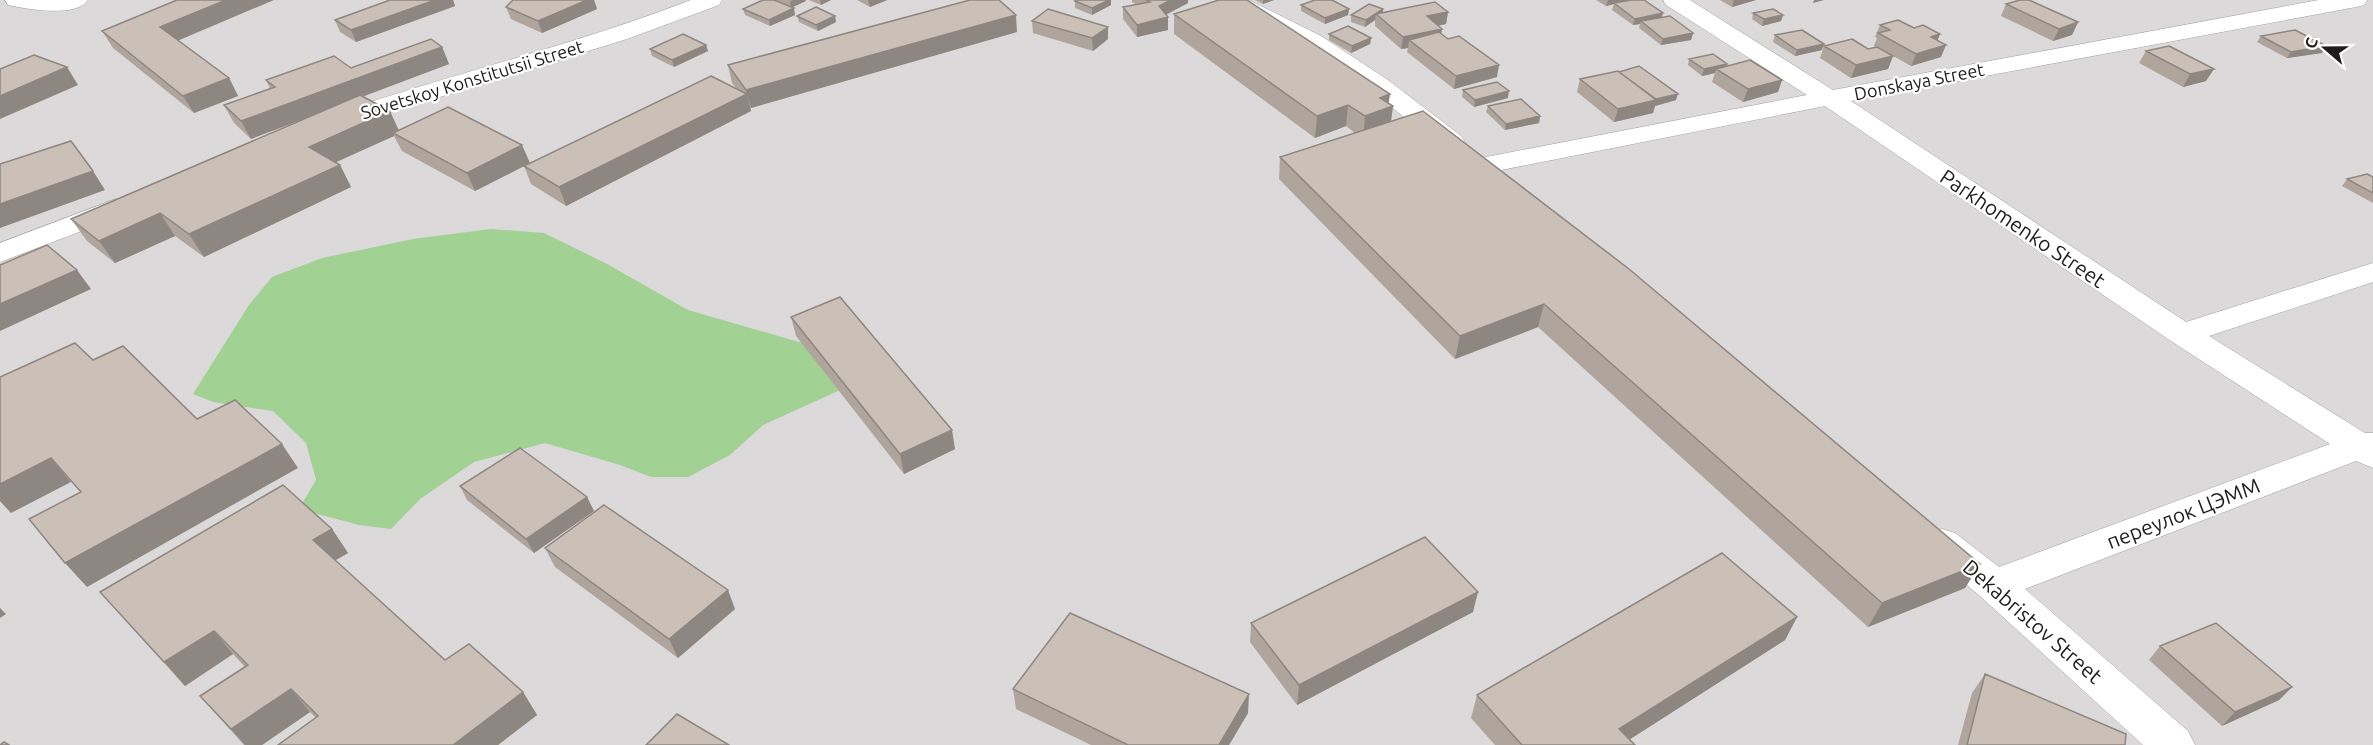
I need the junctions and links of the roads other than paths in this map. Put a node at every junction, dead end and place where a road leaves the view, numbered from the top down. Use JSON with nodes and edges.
{"nodes":[{"id":1,"x":16,"y":0,"type":"edge"},
{"id":2,"x":711,"y":0,"type":"edge"},
{"id":3,"x":1232,"y":0,"type":"edge"},
{"id":4,"x":1674,"y":0,"type":"edge"},
{"id":5,"x":2356,"y":0,"type":"edge"},
{"id":6,"x":68,"y":3,"type":"edge"},
{"id":7,"x":1829,"y":98,"type":"junction"},
{"id":8,"x":318,"y":128,"type":"edge"},
{"id":9,"x":1481,"y":166,"type":"junction"},
{"id":10,"x":1509,"y":188,"type":"edge"},
{"id":11,"x":138,"y":199,"type":"edge"},
{"id":12,"x":0,"y":253,"type":"edge"},
{"id":13,"x":2373,"y":272,"type":"edge"},
{"id":14,"x":2182,"y":334,"type":"junction"},
{"id":15,"x":2369,"y":449,"type":"edge"},
{"id":16,"x":1921,"y":525,"type":"edge"},
{"id":17,"x":1994,"y":585,"type":"junction"},
{"id":18,"x":2168,"y":743,"type":"edge"}],
"edges":[{"from":1,"to":6,"type":"street"},
{"from":2,"to":8,"type":"street","name":"Sovetskoy Konstitutsii Street"},
{"from":3,"to":9,"type":"street"},
{"from":4,"to":7,"type":"street","name":"Parkhomenko Street"},
{"from":5,"to":7,"type":"street","name":"Donskaya Street"},
{"from":7,"to":9,"type":"street","name":"Donskaya Street"},
{"from":7,"to":14,"type":"street","name":"Parkhomenko Street"},
{"from":9,"to":10,"type":"street"},
{"from":11,"to":12,"type":"street"},
{"from":13,"to":14,"type":"street"},
{"from":14,"to":15,"type":"street","name":"Parkhomenko Street"},
{"from":15,"to":17,"type":"street","name":"переулок ЦЭММ"},
{"from":16,"to":17,"type":"street","name":"Dekabristov Street"},
{"from":17,"to":18,"type":"street","name":"Dekabristov Street"}]}
